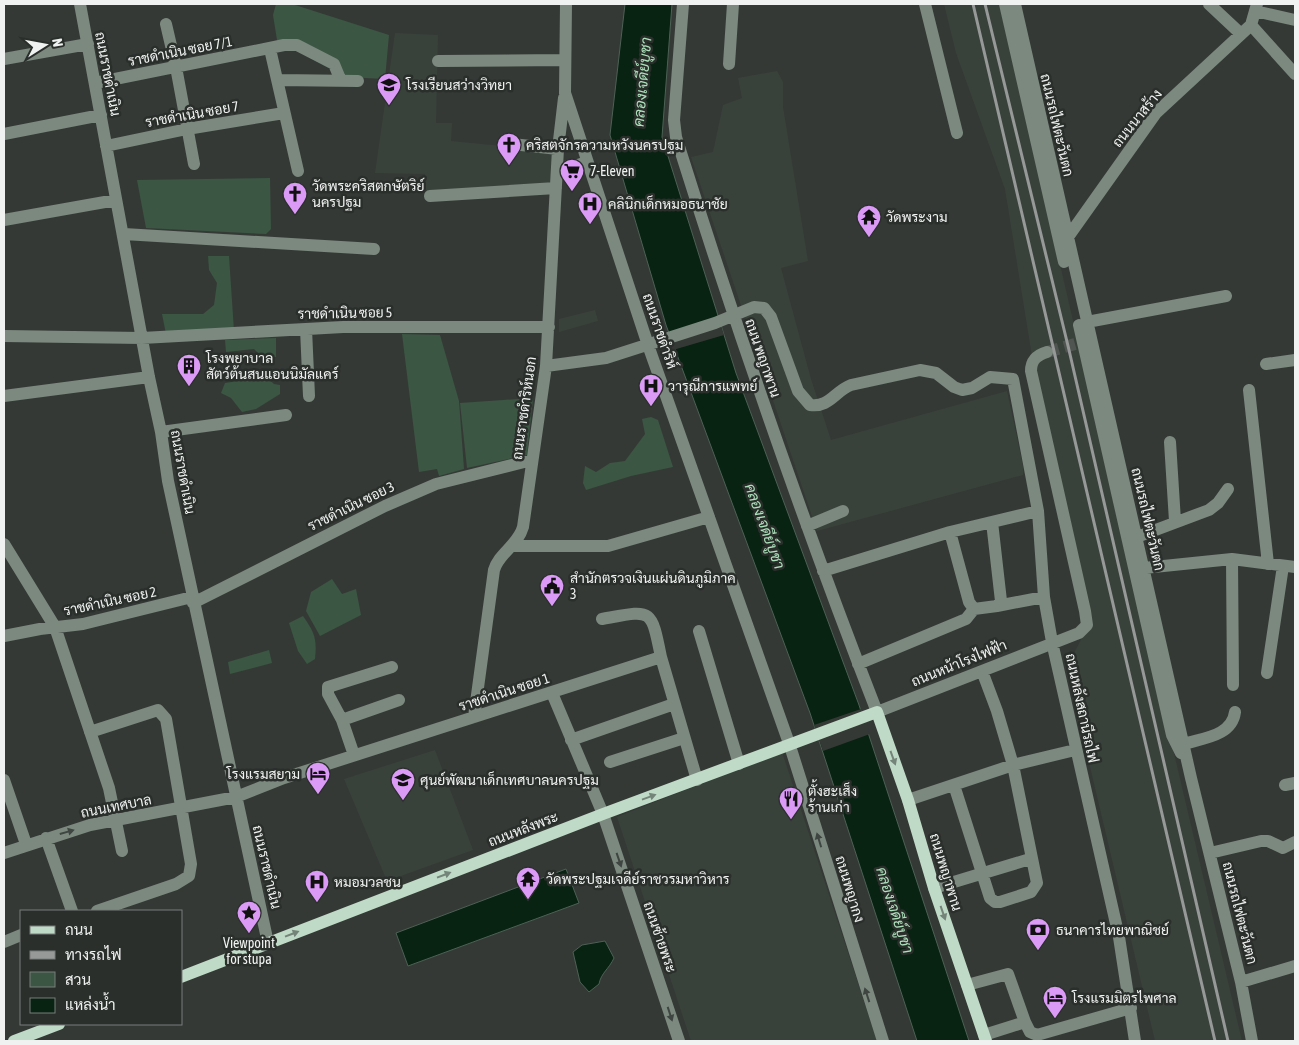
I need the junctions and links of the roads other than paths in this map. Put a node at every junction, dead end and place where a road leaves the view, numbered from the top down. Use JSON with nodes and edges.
{"nodes":[{"id":1,"x":80,"y":4,"type":"edge"},
{"id":2,"x":566,"y":4,"type":"edge"},
{"id":3,"x":683,"y":4,"type":"edge"},
{"id":4,"x":733,"y":4,"type":"edge"},
{"id":5,"x":925,"y":4,"type":"edge"},
{"id":6,"x":1005,"y":4,"type":"edge"},
{"id":7,"x":1015,"y":4,"type":"edge"},
{"id":8,"x":1209,"y":4,"type":"edge"},
{"id":9,"x":1256,"y":7,"type":"edge"},
{"id":10,"x":1295,"y":20,"type":"edge"},
{"id":11,"x":166,"y":24,"type":"dead end"},
{"id":12,"x":1251,"y":25,"type":"junction"},
{"id":13,"x":1241,"y":34,"type":"junction"},
{"id":14,"x":88,"y":44,"type":"junction"},
{"id":15,"x":270,"y":49,"type":"junction"},
{"id":16,"x":4,"y":59,"type":"edge"},
{"id":17,"x":438,"y":60,"type":"dead end"},
{"id":18,"x":565,"y":60,"type":"junction"},
{"id":19,"x":729,"y":64,"type":"dead end"},
{"id":20,"x":176,"y":67,"type":"junction"},
{"id":21,"x":1295,"y":74,"type":"edge"},
{"id":22,"x":278,"y":80,"type":"junction"},
{"id":23,"x":341,"y":81,"type":"junction"},
{"id":24,"x":358,"y":81,"type":"dead end"},
{"id":25,"x":95,"y":83,"type":"junction"},
{"id":26,"x":565,"y":93,"type":"junction"},
{"id":27,"x":284,"y":113,"type":"junction"},
{"id":28,"x":101,"y":115,"type":"junction"},
{"id":29,"x":187,"y":129,"type":"junction"},
{"id":30,"x":957,"y":133,"type":"dead end"},
{"id":31,"x":4,"y":134,"type":"edge"},
{"id":32,"x":512,"y":144,"type":"dead end"},
{"id":33,"x":106,"y":146,"type":"junction"},
{"id":34,"x":558,"y":149,"type":"junction"},
{"id":35,"x":587,"y":162,"type":"junction"},
{"id":36,"x":194,"y":164,"type":"dead end"},
{"id":37,"x":298,"y":171,"type":"dead end"},
{"id":38,"x":557,"y":172,"type":"junction"},
{"id":39,"x":556,"y":188,"type":"junction"},
{"id":40,"x":430,"y":196,"type":"dead end"},
{"id":41,"x":116,"y":200,"type":"junction"},
{"id":42,"x":4,"y":220,"type":"edge"},
{"id":43,"x":124,"y":234,"type":"junction"},
{"id":44,"x":1068,"y":237,"type":"junction"},
{"id":45,"x":374,"y":249,"type":"dead end"},
{"id":46,"x":1226,"y":296,"type":"dead end"},
{"id":47,"x":733,"y":317,"type":"junction"},
{"id":48,"x":1087,"y":322,"type":"junction"},
{"id":49,"x":549,"y":327,"type":"junction"},
{"id":50,"x":306,"y":329,"type":"junction"},
{"id":51,"x":4,"y":336,"type":"edge"},
{"id":52,"x":142,"y":338,"type":"junction"},
{"id":53,"x":648,"y":345,"type":"junction"},
{"id":54,"x":1047,"y":352,"type":"tunnel mouth"},
{"id":55,"x":1295,"y":360,"type":"edge"},
{"id":56,"x":1266,"y":364,"type":"dead end"},
{"id":57,"x":546,"y":366,"type":"junction"},
{"id":58,"x":149,"y":377,"type":"junction"},
{"id":59,"x":1249,"y":390,"type":"dead end"},
{"id":60,"x":4,"y":396,"type":"edge"},
{"id":61,"x":309,"y":396,"type":"dead end"},
{"id":62,"x":286,"y":415,"type":"dead end"},
{"id":63,"x":161,"y":432,"type":"junction"},
{"id":64,"x":1170,"y":442,"type":"dead end"},
{"id":65,"x":532,"y":460,"type":"junction"},
{"id":66,"x":1228,"y":489,"type":"dead end"},
{"id":67,"x":843,"y":511,"type":"dead end"},
{"id":68,"x":1038,"y":511,"type":"junction"},
{"id":69,"x":709,"y":516,"type":"junction"},
{"id":70,"x":1174,"y":521,"type":"junction"},
{"id":71,"x":992,"y":522,"type":"junction"},
{"id":72,"x":807,"y":526,"type":"junction"},
{"id":73,"x":950,"y":532,"type":"junction"},
{"id":74,"x":1137,"y":538,"type":"junction"},
{"id":75,"x":4,"y":544,"type":"edge"},
{"id":76,"x":512,"y":546,"type":"junction"},
{"id":77,"x":1232,"y":559,"type":"junction"},
{"id":78,"x":1268,"y":564,"type":"junction"},
{"id":79,"x":1289,"y":567,"type":"edge"},
{"id":80,"x":1144,"y":568,"type":"junction"},
{"id":81,"x":822,"y":571,"type":"junction"},
{"id":82,"x":1044,"y":597,"type":"junction"},
{"id":83,"x":193,"y":600,"type":"junction"},
{"id":84,"x":997,"y":606,"type":"junction"},
{"id":85,"x":974,"y":609,"type":"junction"},
{"id":86,"x":602,"y":618,"type":"dead end"},
{"id":87,"x":55,"y":627,"type":"junction"},
{"id":88,"x":699,"y":631,"type":"dead end"},
{"id":89,"x":4,"y":636,"type":"edge"},
{"id":90,"x":1052,"y":642,"type":"junction"},
{"id":91,"x":662,"y":657,"type":"junction"},
{"id":92,"x":858,"y":664,"type":"junction"},
{"id":93,"x":392,"y":667,"type":"dead end"},
{"id":94,"x":982,"y":671,"type":"junction"},
{"id":95,"x":1267,"y":673,"type":"dead end"},
{"id":96,"x":1233,"y":685,"type":"dead end"},
{"id":97,"x":552,"y":692,"type":"junction"},
{"id":98,"x":399,"y":700,"type":"dead end"},
{"id":99,"x":674,"y":704,"type":"junction"},
{"id":100,"x":1235,"y":712,"type":"dead end"},
{"id":101,"x":872,"y":714,"type":"junction"},
{"id":102,"x":474,"y":717,"type":"junction"},
{"id":103,"x":342,"y":720,"type":"junction"},
{"id":104,"x":90,"y":732,"type":"junction"},
{"id":105,"x":684,"y":738,"type":"junction"},
{"id":106,"x":571,"y":740,"type":"junction"},
{"id":107,"x":1184,"y":744,"type":"junction"},
{"id":108,"x":790,"y":746,"type":"junction"},
{"id":109,"x":1075,"y":750,"type":"junction"},
{"id":110,"x":354,"y":755,"type":"junction"},
{"id":111,"x":610,"y":762,"type":"dead end"},
{"id":112,"x":739,"y":764,"type":"junction"},
{"id":113,"x":1013,"y":765,"type":"junction"},
{"id":114,"x":1189,"y":768,"type":"junction"},
{"id":115,"x":4,"y":780,"type":"edge"},
{"id":116,"x":697,"y":780,"type":"junction"},
{"id":117,"x":954,"y":785,"type":"junction"},
{"id":118,"x":236,"y":797,"type":"junction"},
{"id":119,"x":908,"y":800,"type":"junction"},
{"id":120,"x":181,"y":809,"type":"junction"},
{"id":121,"x":603,"y":814,"type":"junction"},
{"id":122,"x":116,"y":821,"type":"junction"},
{"id":123,"x":46,"y":838,"type":"junction"},
{"id":124,"x":1295,"y":842,"type":"edge"},
{"id":125,"x":26,"y":844,"type":"junction"},
{"id":126,"x":122,"y":851,"type":"dead end"},
{"id":127,"x":4,"y":852,"type":"edge"},
{"id":128,"x":1210,"y":854,"type":"junction"},
{"id":129,"x":1030,"y":859,"type":"junction"},
{"id":130,"x":982,"y":874,"type":"junction"},
{"id":131,"x":934,"y":888,"type":"junction"},
{"id":132,"x":72,"y":910,"type":"edge"},
{"id":133,"x":100,"y":910,"type":"edge"},
{"id":134,"x":20,"y":935,"type":"edge"},
{"id":135,"x":4,"y":942,"type":"edge"},
{"id":136,"x":268,"y":943,"type":"junction"},
{"id":137,"x":1295,"y":966,"type":"edge"},
{"id":138,"x":182,"y":977,"type":"edge"},
{"id":139,"x":1241,"y":982,"type":"junction"},
{"id":140,"x":967,"y":984,"type":"junction"},
{"id":141,"x":1131,"y":1008,"type":"junction"},
{"id":142,"x":1026,"y":1022,"type":"junction"},
{"id":143,"x":56,"y":1025,"type":"edge"},
{"id":144,"x":985,"y":1038,"type":"edge"},
{"id":145,"x":14,"y":1041,"type":"edge"},
{"id":146,"x":679,"y":1041,"type":"edge"},
{"id":147,"x":883,"y":1041,"type":"edge"},
{"id":148,"x":1135,"y":1041,"type":"edge"},
{"id":149,"x":1252,"y":1041,"type":"edge"}],
"edges":[{"from":1,"to":14,"type":"street","name":"ถนนราชดำเนิน"},
{"from":2,"to":18,"type":"street","name":"ถนนราชดำริห์"},
{"from":3,"to":47,"type":"street","name":"ถนน พญาพาน"},
{"from":4,"to":19,"type":"street"},
{"from":5,"to":30,"type":"street"},
{"from":6,"to":114,"type":"street"},
{"from":7,"to":44,"type":"street","name":"ถนนรถไฟตะวันตก"},
{"from":8,"to":13,"type":"street"},
{"from":9,"to":10,"type":"street"},
{"from":9,"to":12,"type":"street"},
{"from":11,"to":20,"type":"street"},
{"from":12,"to":13,"type":"street","name":"ถนนนาสร้าง"},
{"from":12,"to":21,"type":"street"},
{"from":13,"to":44,"type":"street","name":"ถนนนาสร้าง"},
{"from":14,"to":16,"type":"street"},
{"from":14,"to":25,"type":"street","name":"ถนนราชดำเนิน"},
{"from":15,"to":20,"type":"street","name":"ราชดำเนิน ซอย 7/1"},
{"from":15,"to":22,"type":"street"},
{"from":15,"to":23,"type":"street","name":"ราชดำเนิน ซอย 7/1"},
{"from":17,"to":18,"type":"street"},
{"from":18,"to":26,"type":"street","name":"ถนนราชดำริห์"},
{"from":20,"to":25,"type":"street","name":"ราชดำเนิน ซอย 7/1"},
{"from":20,"to":29,"type":"street"},
{"from":22,"to":23,"type":"street"},
{"from":22,"to":27,"type":"street"},
{"from":23,"to":24,"type":"street"},
{"from":25,"to":28,"type":"street","name":"ถนนราชดำเนิน"},
{"from":26,"to":34,"type":"street","name":"ถนนราชดำริห์นอก"},
{"from":26,"to":35,"type":"street","name":"ถนนราชดำริห์"},
{"from":27,"to":29,"type":"street","name":"ราชดำเนิน ซอย 7"},
{"from":27,"to":37,"type":"street"},
{"from":28,"to":31,"type":"street"},
{"from":28,"to":33,"type":"street","name":"ถนนราชดำเนิน"},
{"from":29,"to":33,"type":"street","name":"ราชดำเนิน ซอย 7"},
{"from":29,"to":36,"type":"street"},
{"from":32,"to":34,"type":"street"},
{"from":33,"to":41,"type":"street","name":"ถนนราชดำเนิน"},
{"from":34,"to":38,"type":"street","name":"ถนนราชดำริห์นอก"},
{"from":35,"to":38,"type":"street"},
{"from":35,"to":53,"type":"street","name":"ถนนราชดำริห์"},
{"from":38,"to":39,"type":"street","name":"ถนนราชดำริห์นอก"},
{"from":39,"to":40,"type":"street"},
{"from":39,"to":49,"type":"street","name":"ถนนราชดำริห์นอก"},
{"from":41,"to":42,"type":"street"},
{"from":41,"to":43,"type":"street","name":"ถนนราชดำเนิน"},
{"from":43,"to":45,"type":"street"},
{"from":43,"to":52,"type":"street","name":"ถนนราชดำเนิน"},
{"from":44,"to":48,"type":"street","name":"ถนนรถไฟตะวันตก"},
{"from":46,"to":48,"type":"street"},
{"from":47,"to":53,"type":"street"},
{"from":47,"to":68,"type":"street","name":"ถนนหลังสถานีรถไฟ"},
{"from":47,"to":72,"type":"street","name":"ถนน พญาพาน"},
{"from":48,"to":74,"type":"street","name":"ถนนรถไฟตะวันตก"},
{"from":49,"to":50,"type":"street","name":"ราชดำเนิน ซอย 5"},
{"from":49,"to":57,"type":"street","name":"ถนนราชดำริห์นอก"},
{"from":50,"to":52,"type":"street","name":"ราชดำเนิน ซอย 5"},
{"from":50,"to":61,"type":"street"},
{"from":51,"to":52,"type":"street","name":"ราชดำเนิน ซอย 5"},
{"from":52,"to":58,"type":"street","name":"ถนนราชดำเนิน"},
{"from":53,"to":57,"type":"street"},
{"from":53,"to":69,"type":"street","name":"ถนนราชดำริห์"},
{"from":54,"to":90,"type":"street","name":"ถนนหน้าโรงไฟฟ้า"},
{"from":55,"to":56,"type":"street"},
{"from":57,"to":65,"type":"street","name":"ถนนราชดำริห์นอก"},
{"from":58,"to":60,"type":"street"},
{"from":58,"to":63,"type":"street","name":"ถนนราชดำเนิน"},
{"from":59,"to":78,"type":"street"},
{"from":62,"to":63,"type":"street"},
{"from":63,"to":83,"type":"street","name":"ถนนราชดำเนิน"},
{"from":64,"to":70,"type":"street"},
{"from":65,"to":76,"type":"street","name":"ถนนราชดำริห์นอก"},
{"from":65,"to":83,"type":"street","name":"ราชดำเนิน ซอย 3"},
{"from":66,"to":70,"type":"street"},
{"from":67,"to":72,"type":"street"},
{"from":68,"to":71,"type":"street"},
{"from":68,"to":82,"type":"street","name":"ถนนหลังสถานีรถไฟ"},
{"from":69,"to":76,"type":"street"},
{"from":69,"to":108,"type":"street","name":"ถนนราชดำริห์"},
{"from":70,"to":74,"type":"street"},
{"from":71,"to":73,"type":"street"},
{"from":71,"to":84,"type":"street"},
{"from":72,"to":81,"type":"street","name":"ถนน พญาพาน"},
{"from":73,"to":81,"type":"street"},
{"from":73,"to":85,"type":"street"},
{"from":74,"to":80,"type":"street","name":"ถนนรถไฟตะวันตก"},
{"from":75,"to":87,"type":"street"},
{"from":76,"to":102,"type":"street","name":"ถนนราชดำริห์นอก"},
{"from":77,"to":78,"type":"street"},
{"from":77,"to":80,"type":"street"},
{"from":77,"to":96,"type":"street"},
{"from":78,"to":79,"type":"street"},
{"from":79,"to":95,"type":"street"},
{"from":80,"to":107,"type":"street","name":"ถนนรถไฟตะวันตก"},
{"from":81,"to":92,"type":"street","name":"ถนน พญาพาน"},
{"from":82,"to":84,"type":"street"},
{"from":82,"to":90,"type":"street","name":"ถนนหลังสถานีรถไฟ"},
{"from":83,"to":87,"type":"street","name":"ราชดำเนิน ซอย 2"},
{"from":83,"to":118,"type":"street","name":"ถนนราชดำเนิน"},
{"from":84,"to":85,"type":"street"},
{"from":85,"to":92,"type":"street"},
{"from":86,"to":91,"type":"street"},
{"from":87,"to":89,"type":"street","name":"ราชดำเนิน ซอย 2"},
{"from":87,"to":104,"type":"street"},
{"from":88,"to":112,"type":"street"},
{"from":90,"to":94,"type":"street","name":"ถนนหน้าโรงไฟฟ้า"},
{"from":90,"to":109,"type":"street","name":"ถนนหลังสถานีรถไฟ"},
{"from":91,"to":97,"type":"street","name":"ราชดำเนิน ซอย 1"},
{"from":91,"to":99,"type":"street"},
{"from":92,"to":101,"type":"street","name":"ถนน พญาพาน"},
{"from":93,"to":103,"type":"street"},
{"from":94,"to":101,"type":"street","name":"ถนนหน้าโรงไฟฟ้า"},
{"from":94,"to":113,"type":"street"},
{"from":97,"to":102,"type":"street","name":"ราชดำเนิน ซอย 1"},
{"from":97,"to":106,"type":"street","name":"ถนนซ้ายพระ"},
{"from":98,"to":103,"type":"street"},
{"from":99,"to":105,"type":"street"},
{"from":99,"to":106,"type":"street"},
{"from":100,"to":107,"type":"street"},
{"from":101,"to":108,"type":"main road","name":"ถนนหลังพระ"},
{"from":101,"to":119,"type":"main road","name":"ถนนพญาพาน","one_way":true},
{"from":102,"to":110,"type":"street","name":"ราชดำเนิน ซอย 1"},
{"from":103,"to":110,"type":"street"},
{"from":104,"to":120,"type":"street"},
{"from":104,"to":122,"type":"street"},
{"from":105,"to":111,"type":"street"},
{"from":105,"to":116,"type":"street"},
{"from":106,"to":121,"type":"street","name":"ถนนซ้ายพระ"},
{"from":107,"to":114,"type":"street","name":"ถนนรถไฟตะวันตก"},
{"from":108,"to":112,"type":"main road","name":"ถนนหลังพระ"},
{"from":147,"to":108,"type":"street","name":"ถนนพญากง","one_way":true},
{"from":109,"to":113,"type":"street"},
{"from":109,"to":141,"type":"street","name":"ถนนหลังสถานีรถไฟ"},
{"from":110,"to":118,"type":"street","name":"ราชดำเนิน ซอย 1"},
{"from":112,"to":116,"type":"main road","name":"ถนนหลังพระ"},
{"from":113,"to":117,"type":"street"},
{"from":113,"to":129,"type":"street"},
{"from":114,"to":128,"type":"street","name":"ถนนรถไฟตะวันตก"},
{"from":115,"to":125,"type":"street"},
{"from":121,"to":116,"type":"main road","name":"ถนนหลังพระ","one_way":true},
{"from":117,"to":119,"type":"street"},
{"from":117,"to":130,"type":"street"},
{"from":118,"to":120,"type":"street","name":"ถนนเทศบาล"},
{"from":118,"to":136,"type":"street","name":"ถนนราชดำเนิน"},
{"from":119,"to":131,"type":"main road","name":"ถนนพญาพาน"},
{"from":120,"to":122,"type":"street","name":"ถนนเทศบาล"},
{"from":120,"to":133,"type":"street"},
{"from":136,"to":121,"type":"main road","name":"ถนนหลังพระ","one_way":true},
{"from":121,"to":146,"type":"street","name":"ถนนซ้ายพระ","one_way":true},
{"from":123,"to":122,"type":"street","name":"ถนนเทศบาล","one_way":true},
{"from":122,"to":126,"type":"street"},
{"from":123,"to":125,"type":"street","name":"ถนนเทศบาล"},
{"from":123,"to":132,"type":"street"},
{"from":124,"to":128,"type":"street"},
{"from":125,"to":127,"type":"street","name":"ถนนเทศบาล"},
{"from":128,"to":139,"type":"street","name":"ถนนรถไฟตะวันตก"},
{"from":129,"to":130,"type":"street"},
{"from":129,"to":130,"type":"street"},
{"from":130,"to":131,"type":"street"},
{"from":131,"to":140,"type":"main road","name":"ถนนพญาพาน","one_way":true},
{"from":134,"to":135,"type":"street"},
{"from":136,"to":138,"type":"main road","name":"ถนนหลังพระ"},
{"from":137,"to":139,"type":"street"},
{"from":139,"to":149,"type":"street","name":"ถนนรถไฟตะวันตก"},
{"from":140,"to":142,"type":"street"},
{"from":140,"to":144,"type":"main road","name":"ถนนพญาพาน"},
{"from":141,"to":142,"type":"street"},
{"from":141,"to":148,"type":"street","name":"ถนนหลังสถานีรถไฟ"},
{"from":142,"to":144,"type":"street"},
{"from":143,"to":145,"type":"main road"}]}
